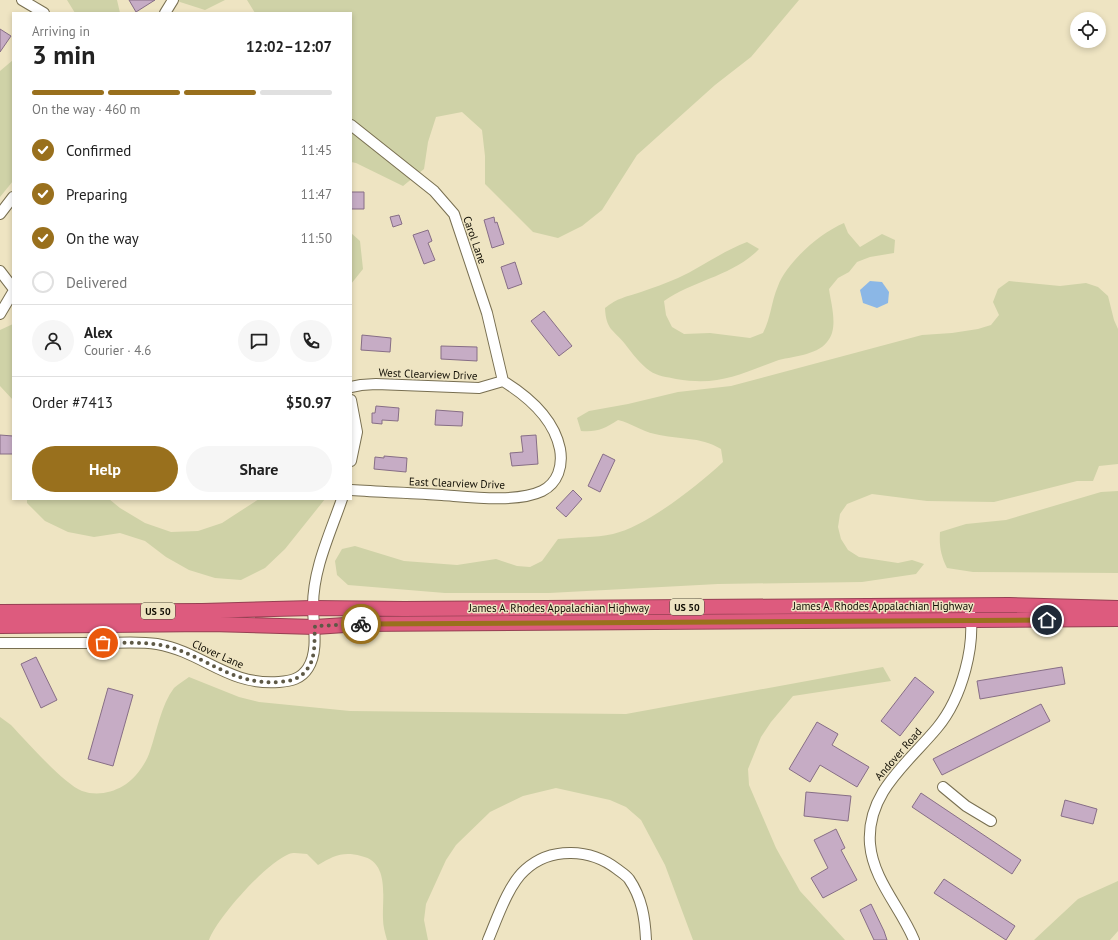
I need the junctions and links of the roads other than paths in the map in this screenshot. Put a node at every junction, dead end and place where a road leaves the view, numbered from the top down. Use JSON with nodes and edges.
{"nodes":[{"id":1,"x":22,"y":0,"type":"edge"},
{"id":2,"x":173,"y":0,"type":"edge"},
{"id":3,"x":42,"y":12,"type":"edge"},
{"id":4,"x":166,"y":12,"type":"edge"},
{"id":5,"x":352,"y":126,"type":"edge"},
{"id":6,"x":12,"y":198,"type":"edge"},
{"id":7,"x":0,"y":214,"type":"edge"},
{"id":8,"x":0,"y":271,"type":"edge"},
{"id":9,"x":12,"y":287,"type":"edge"},
{"id":10,"x":12,"y":294,"type":"edge"},
{"id":11,"x":0,"y":314,"type":"edge"},
{"id":12,"x":504,"y":382,"type":"junction"},
{"id":13,"x":352,"y":388,"type":"edge"},
{"id":14,"x":352,"y":405,"type":"edge"},
{"id":15,"x":352,"y":456,"type":"edge"},
{"id":16,"x":352,"y":490,"type":"edge"},
{"id":17,"x":342,"y":500,"type":"edge"},
{"id":18,"x":969,"y":606,"type":"junction"},
{"id":19,"x":313,"y":608,"type":"junction"},
{"id":20,"x":1118,"y":608,"type":"edge"},
{"id":21,"x":0,"y":612,"type":"edge"},
{"id":22,"x":1118,"y":619,"type":"edge"},
{"id":23,"x":972,"y":621,"type":"junction"},
{"id":24,"x":0,"y":626,"type":"edge"},
{"id":25,"x":315,"y":626,"type":"junction"},
{"id":26,"x":0,"y":643,"type":"edge"},
{"id":27,"x":943,"y":787,"type":"dead end"},
{"id":28,"x":991,"y":821,"type":"dead end"},
{"id":29,"x":488,"y":940,"type":"edge"},
{"id":30,"x":646,"y":940,"type":"edge"},
{"id":31,"x":914,"y":940,"type":"edge"}],
"edges":[{"from":1,"to":3,"type":"street"},
{"from":2,"to":4,"type":"street"},
{"from":5,"to":12,"type":"street","name":"Carol Lane"},
{"from":6,"to":7,"type":"street"},
{"from":8,"to":9,"type":"street"},
{"from":10,"to":11,"type":"street"},
{"from":12,"to":13,"type":"street","name":"West Clearview Drive"},
{"from":12,"to":16,"type":"street","name":"East Clearview Drive"},
{"from":14,"to":15,"type":"street"},
{"from":17,"to":19,"type":"street"},
{"from":18,"to":19,"type":"highway","name":"James A. Rhodes Appalachian Highway","number":"US 50"},
{"from":18,"to":20,"type":"highway","name":"James A. Rhodes Appalachian Highway","number":"US 50"},
{"from":18,"to":23,"type":"street","name":"Andover Road"},
{"from":19,"to":21,"type":"highway","name":"James A. Rhodes Appalachian Highway","number":"US 50"},
{"from":19,"to":25,"type":"street","name":"Clover Lane"},
{"from":22,"to":23,"type":"highway","name":"James A. Rhodes Appalachian Highway","number":"US 50"},
{"from":23,"to":25,"type":"highway","name":"James A. Rhodes Appalachian Highway","number":"US 50"},
{"from":23,"to":31,"type":"street","name":"Andover Road"},
{"from":24,"to":25,"type":"highway","name":"James A. Rhodes Appalachian Highway","number":"US 50"},
{"from":25,"to":26,"type":"street","name":"Clover Lane"},
{"from":27,"to":28,"type":"street"},
{"from":29,"to":30,"type":"street"}]}
